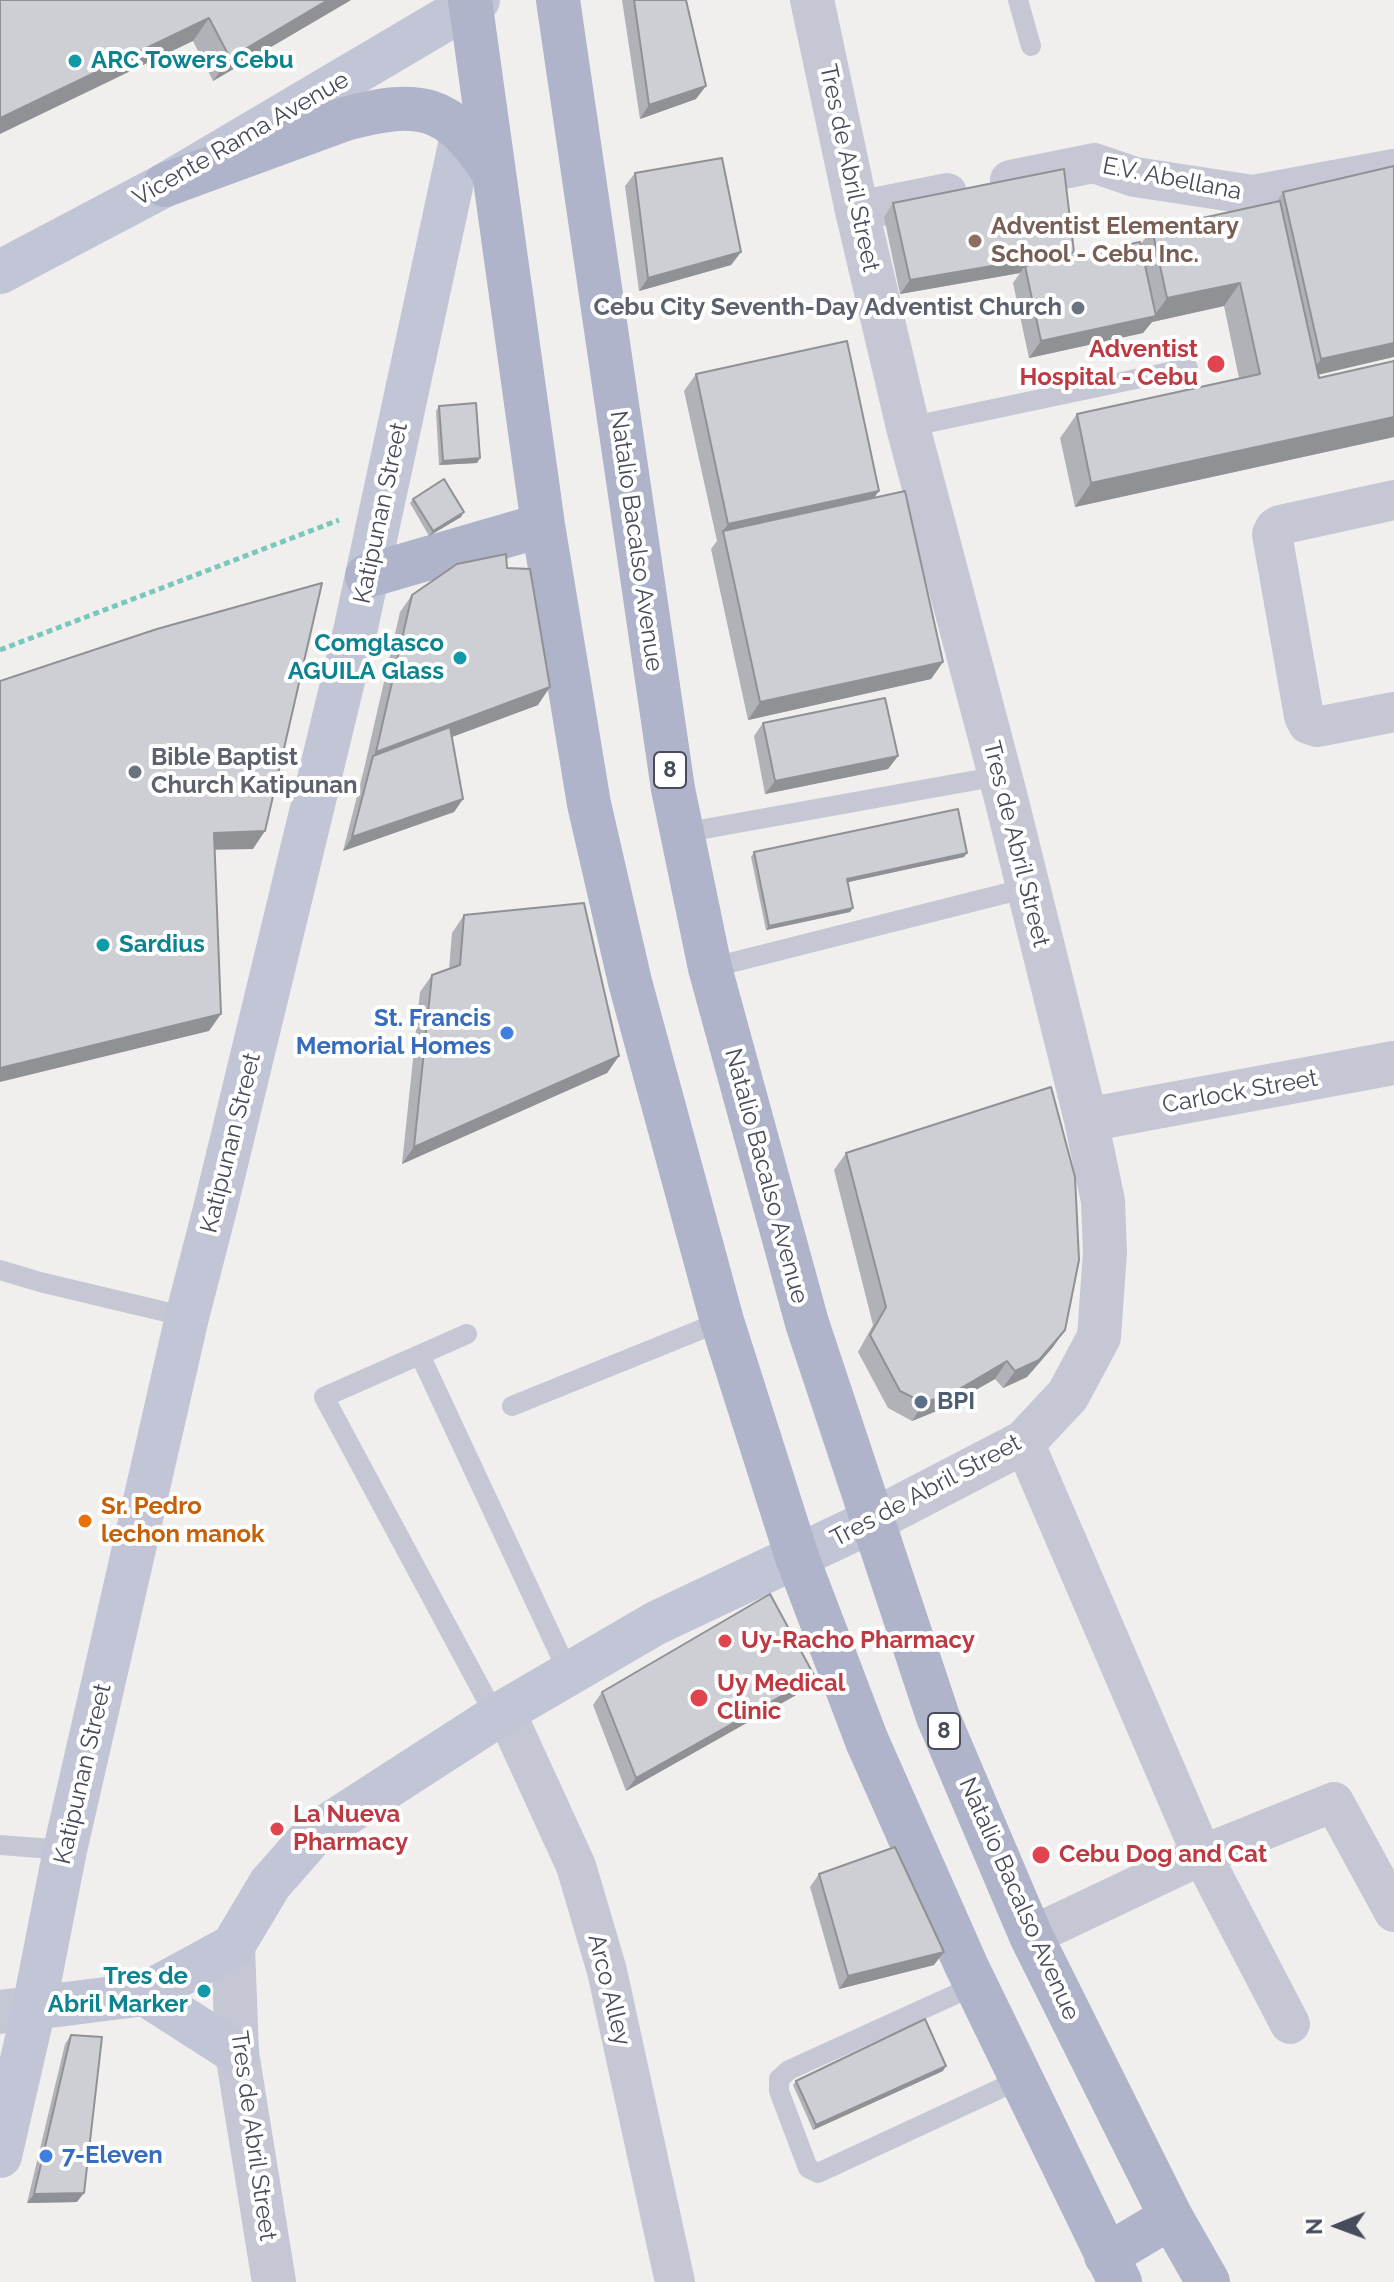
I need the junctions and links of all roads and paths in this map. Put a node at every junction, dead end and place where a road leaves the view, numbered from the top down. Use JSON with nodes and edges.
{"nodes":[{"id":1,"x":558,"y":0,"type":"edge"},
{"id":2,"x":812,"y":0,"type":"edge"},
{"id":3,"x":1018,"y":0,"type":"edge"},
{"id":4,"x":473,"y":2,"type":"edge"},
{"id":5,"x":1031,"y":46,"type":"dead end"},
{"id":6,"x":463,"y":131,"type":"junction"},
{"id":7,"x":1394,"y":169,"type":"edge"},
{"id":8,"x":492,"y":170,"type":"junction"},
{"id":9,"x":165,"y":185,"type":"junction"},
{"id":10,"x":857,"y":211,"type":"junction"},
{"id":11,"x":0,"y":272,"type":"edge"},
{"id":12,"x":1188,"y":368,"type":"dead end"},
{"id":13,"x":908,"y":427,"type":"junction"},
{"id":14,"x":1394,"y":500,"type":"edge"},
{"id":15,"x":384,"y":503,"type":"junction"},
{"id":16,"x":543,"y":525,"type":"junction"},
{"id":17,"x":367,"y":576,"type":"junction"},
{"id":18,"x":0,"y":650,"type":"edge"},
{"id":19,"x":1394,"y":712,"type":"edge"},
{"id":20,"x":999,"y":776,"type":"junction"},
{"id":21,"x":682,"y":833,"type":"junction"},
{"id":22,"x":1027,"y":888,"type":"junction"},
{"id":23,"x":710,"y":968,"type":"junction"},
{"id":24,"x":1394,"y":1063,"type":"edge"},
{"id":25,"x":1086,"y":1120,"type":"junction"},
{"id":26,"x":0,"y":1270,"type":"edge"},
{"id":27,"x":187,"y":1317,"type":"junction"},
{"id":28,"x":722,"y":1321,"type":"junction"},
{"id":29,"x":467,"y":1334,"type":"dead end"},
{"id":30,"x":420,"y":1355,"type":"junction"},
{"id":31,"x":512,"y":1406,"type":"dead end"},
{"id":32,"x":1024,"y":1442,"type":"junction"},
{"id":33,"x":874,"y":1520,"type":"junction"},
{"id":34,"x":797,"y":1557,"type":"junction"},
{"id":35,"x":569,"y":1674,"type":"junction"},
{"id":36,"x":500,"y":1714,"type":"junction"},
{"id":37,"x":0,"y":1845,"type":"edge"},
{"id":38,"x":65,"y":1850,"type":"junction"},
{"id":39,"x":1202,"y":1855,"type":"junction"},
{"id":40,"x":1394,"y":1912,"type":"edge"},
{"id":41,"x":1031,"y":1936,"type":"junction"},
{"id":42,"x":233,"y":1946,"type":"junction"},
{"id":43,"x":976,"y":1985,"type":"junction"},
{"id":44,"x":145,"y":1994,"type":"junction"},
{"id":45,"x":17,"y":2010,"type":"edge"},
{"id":46,"x":1290,"y":2024,"type":"dead end"},
{"id":47,"x":237,"y":2053,"type":"junction"},
{"id":48,"x":1021,"y":2079,"type":"junction"},
{"id":49,"x":0,"y":2156,"type":"edge"},
{"id":50,"x":1171,"y":2217,"type":"junction"},
{"id":51,"x":1113,"y":2269,"type":"edge"},
{"id":52,"x":274,"y":2282,"type":"edge"},
{"id":53,"x":675,"y":2282,"type":"edge"},
{"id":54,"x":1208,"y":2282,"type":"edge"}],
"edges":[{"from":1,"to":21,"type":"main road","name":"Natalio Bacalso Avenue","number":"8"},
{"from":2,"to":10,"type":"street","name":"Tres de Abril Street"},
{"from":3,"to":5,"type":"lane"},
{"from":4,"to":8,"type":"main road"},
{"from":4,"to":9,"type":"main road","name":"Vicente Rama Avenue"},
{"from":6,"to":8,"type":"main road"},
{"from":6,"to":9,"type":"main road"},
{"from":6,"to":15,"type":"main road","name":"Katipunan Street"},
{"from":7,"to":10,"type":"street","name":"E.V. Abellana"},
{"from":8,"to":16,"type":"main road"},
{"from":9,"to":11,"type":"main road","name":"Vicente Rama Avenue"},
{"from":10,"to":13,"type":"street","name":"Tres de Abril Street"},
{"from":12,"to":13,"type":"lane"},
{"from":13,"to":20,"type":"street","name":"Tres de Abril Street"},
{"from":14,"to":19,"type":"street"},
{"from":15,"to":17,"type":"main road","name":"Katipunan Street"},
{"from":15,"to":18,"type":"path"},
{"from":16,"to":17,"type":"main road"},
{"from":16,"to":28,"type":"main road"},
{"from":17,"to":27,"type":"main road","name":"Katipunan Street"},
{"from":20,"to":21,"type":"lane"},
{"from":20,"to":22,"type":"street","name":"Tres de Abril Street"},
{"from":21,"to":23,"type":"main road","name":"Natalio Bacalso Avenue","number":"8"},
{"from":22,"to":23,"type":"lane"},
{"from":22,"to":25,"type":"street","name":"Tres de Abril Street"},
{"from":23,"to":33,"type":"main road","name":"Natalio Bacalso Avenue","number":"8"},
{"from":24,"to":25,"type":"street","name":"Carlock Street"},
{"from":25,"to":32,"type":"street","name":"Tres de Abril Street"},
{"from":26,"to":27,"type":"lane"},
{"from":27,"to":38,"type":"main road","name":"Katipunan Street"},
{"from":28,"to":31,"type":"lane"},
{"from":28,"to":34,"type":"main road"},
{"from":29,"to":30,"type":"lane"},
{"from":30,"to":35,"type":"lane"},
{"from":30,"to":36,"type":"lane"},
{"from":32,"to":33,"type":"street","name":"Tres de Abril Street"},
{"from":32,"to":39,"type":"street"},
{"from":33,"to":34,"type":"main road","name":"Tres de Abril Street"},
{"from":33,"to":41,"type":"main road","name":"Natalio Bacalso Avenue","number":"8"},
{"from":34,"to":35,"type":"main road","name":"Tres de Abril Street"},
{"from":34,"to":43,"type":"main road"},
{"from":35,"to":36,"type":"main road","name":"Tres de Abril Street"},
{"from":36,"to":42,"type":"main road","name":"Tres de Abril Street"},
{"from":36,"to":53,"type":"street","name":"Arco Alley"},
{"from":37,"to":38,"type":"lane"},
{"from":38,"to":45,"type":"main road","name":"Katipunan Street"},
{"from":39,"to":40,"type":"street"},
{"from":39,"to":41,"type":"street"},
{"from":39,"to":46,"type":"street"},
{"from":41,"to":50,"type":"main road","name":"Natalio Bacalso Avenue","number":"8"},
{"from":42,"to":44,"type":"main road"},
{"from":42,"to":47,"type":"street","name":"Tres de Abril Street"},
{"from":43,"to":48,"type":"main road"},
{"from":43,"to":48,"type":"lane"},
{"from":44,"to":45,"type":"main road"},
{"from":44,"to":47,"type":"main road"},
{"from":45,"to":49,"type":"main road","name":"Katipunan Street"},
{"from":47,"to":52,"type":"street","name":"Tres de Abril Street"},
{"from":48,"to":51,"type":"main road"},
{"from":50,"to":51,"type":"main road"},
{"from":50,"to":54,"type":"main road","name":"Natalio Bacalso Avenue","number":"8"}]}
